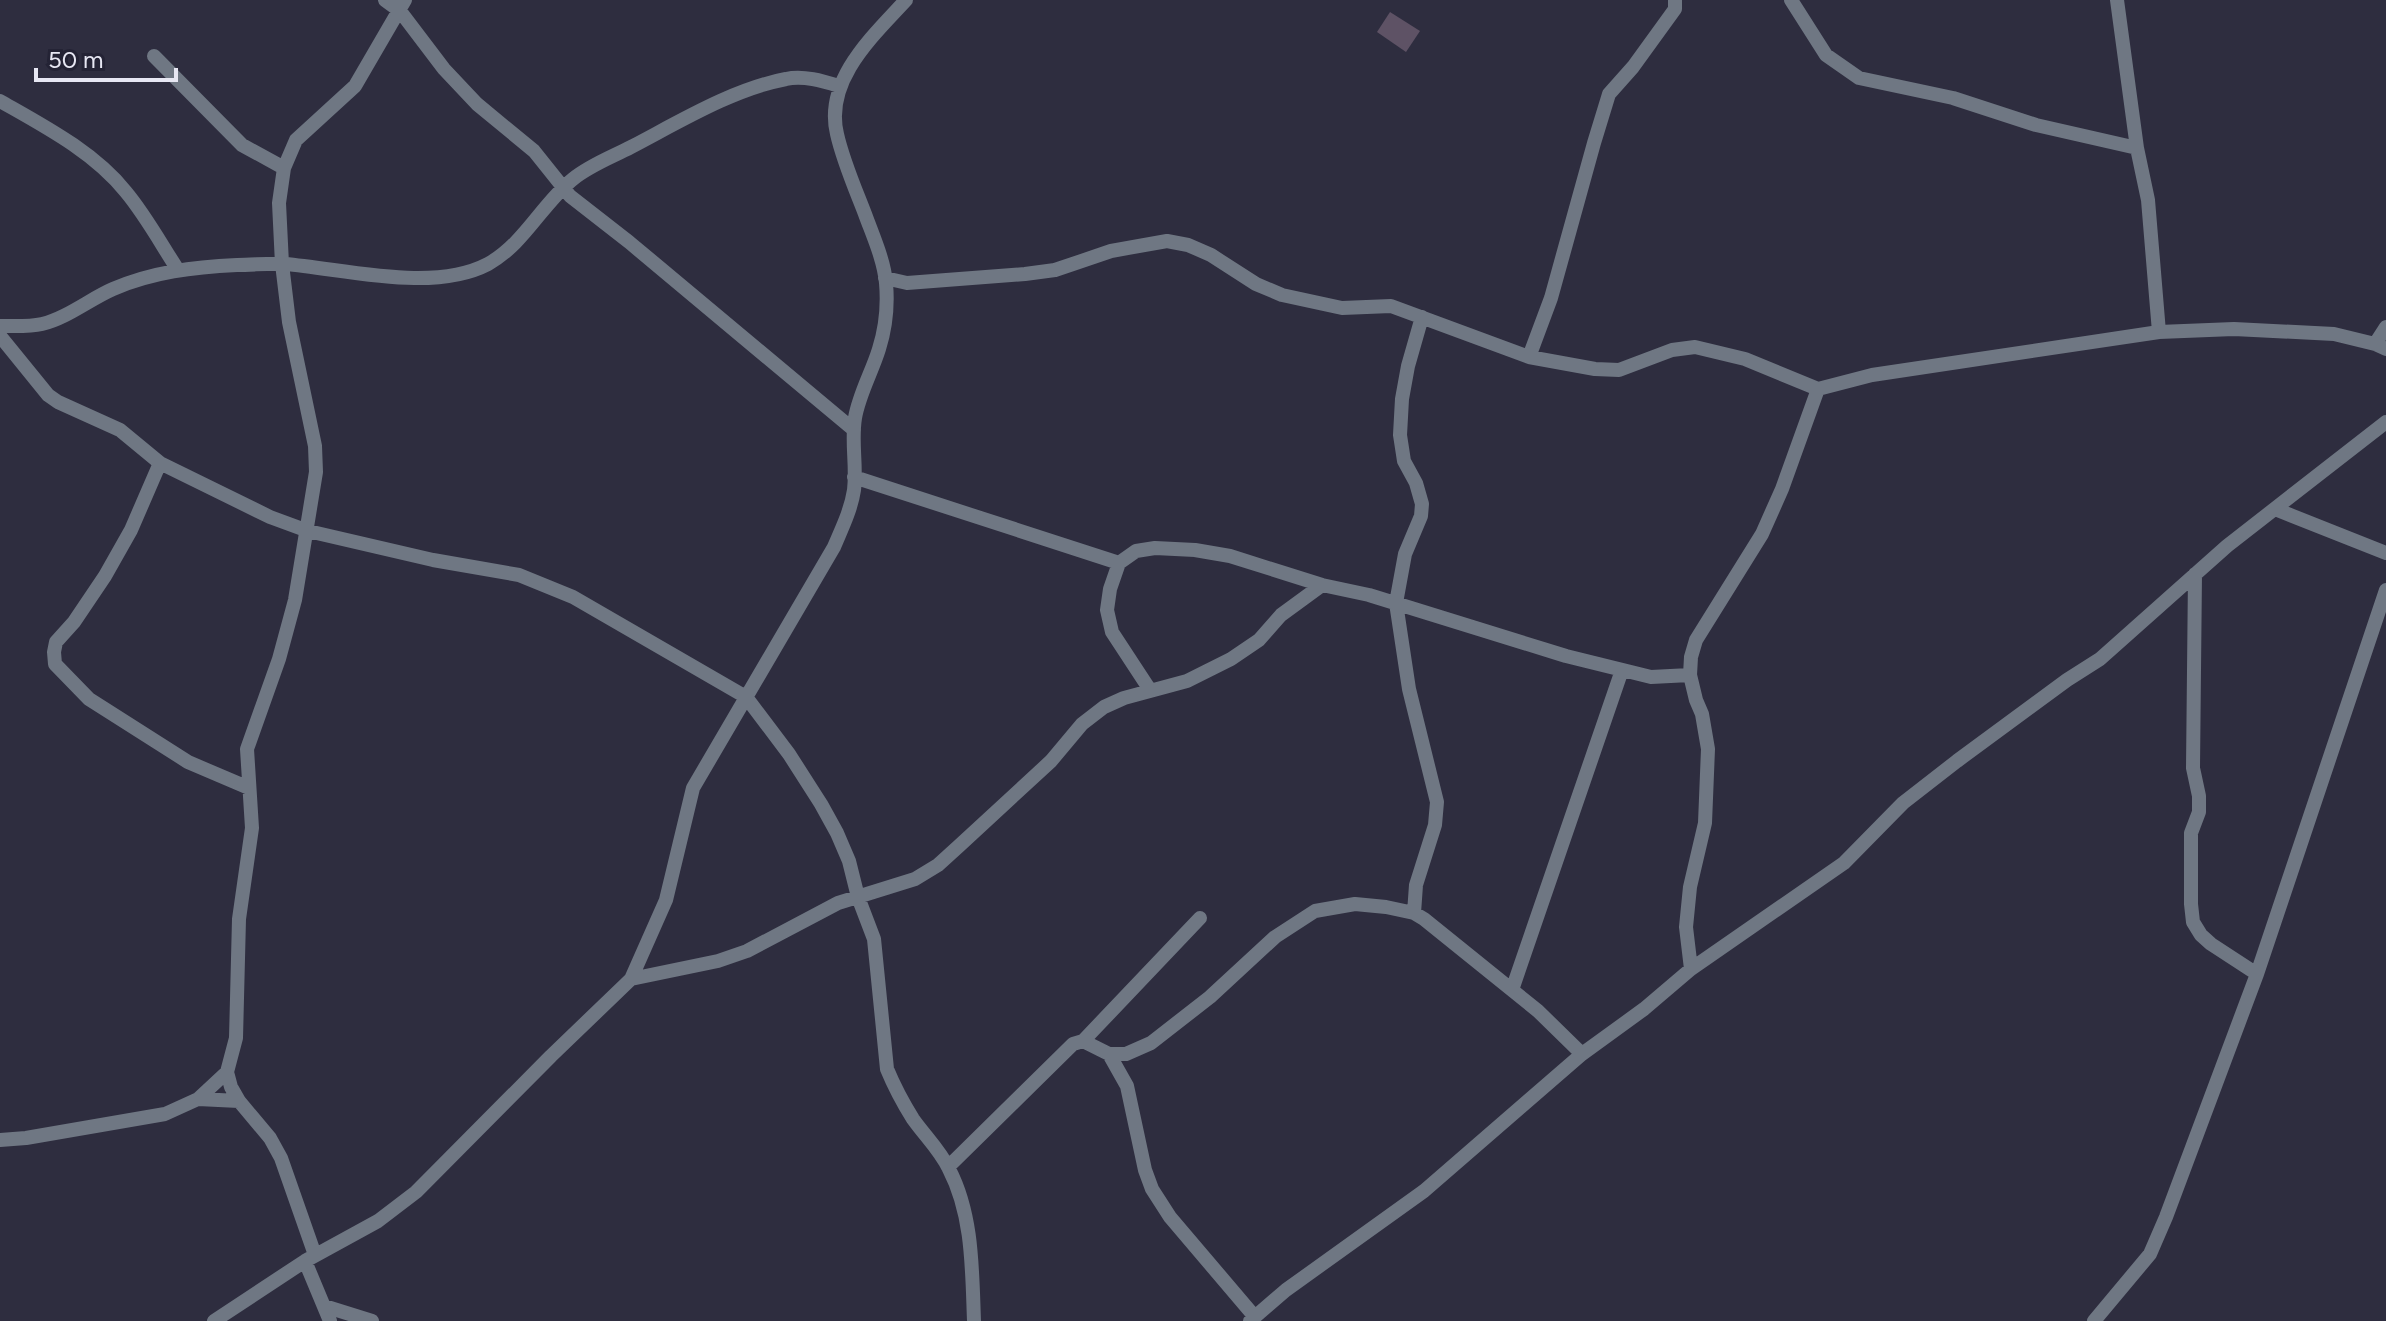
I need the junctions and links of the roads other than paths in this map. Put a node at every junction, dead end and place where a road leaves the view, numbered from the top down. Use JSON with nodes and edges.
{"nodes":[{"id":1,"x":385,"y":0,"type":"edge"},
{"id":2,"x":906,"y":0,"type":"edge"},
{"id":3,"x":1675,"y":0,"type":"edge"},
{"id":4,"x":1791,"y":0,"type":"edge"},
{"id":5,"x":2117,"y":0,"type":"edge"},
{"id":6,"x":402,"y":6,"type":"edge"},
{"id":7,"x":154,"y":56,"type":"dead end"},
{"id":8,"x":839,"y":86,"type":"junction"},
{"id":9,"x":0,"y":101,"type":"edge"},
{"id":10,"x":2137,"y":148,"type":"junction"},
{"id":11,"x":284,"y":168,"type":"junction"},
{"id":12,"x":565,"y":187,"type":"junction"},
{"id":13,"x":282,"y":264,"type":"junction"},
{"id":14,"x":178,"y":270,"type":"junction"},
{"id":15,"x":885,"y":278,"type":"junction"},
{"id":16,"x":907,"y":283,"type":"junction"},
{"id":17,"x":888,"y":304,"type":"junction"},
{"id":18,"x":1422,"y":317,"type":"junction"},
{"id":19,"x":0,"y":326,"type":"edge"},
{"id":20,"x":2386,"y":327,"type":"edge"},
{"id":21,"x":2159,"y":332,"type":"junction"},
{"id":22,"x":0,"y":336,"type":"edge"},
{"id":23,"x":2381,"y":346,"type":"edge"},
{"id":24,"x":1529,"y":357,"type":"junction"},
{"id":25,"x":1818,"y":389,"type":"junction"},
{"id":26,"x":2386,"y":422,"type":"edge"},
{"id":27,"x":854,"y":430,"type":"junction"},
{"id":28,"x":160,"y":463,"type":"junction"},
{"id":29,"x":854,"y":477,"type":"junction"},
{"id":30,"x":2275,"y":509,"type":"junction"},
{"id":31,"x":308,"y":531,"type":"junction"},
{"id":32,"x":2386,"y":553,"type":"edge"},
{"id":33,"x":1119,"y":563,"type":"junction"},
{"id":34,"x":2195,"y":574,"type":"junction"},
{"id":35,"x":1322,"y":585,"type":"junction"},
{"id":36,"x":2386,"y":590,"type":"edge"},
{"id":37,"x":1396,"y":603,"type":"junction"},
{"id":38,"x":1622,"y":670,"type":"junction"},
{"id":39,"x":1690,"y":675,"type":"junction"},
{"id":40,"x":1150,"y":690,"type":"junction"},
{"id":41,"x":746,"y":697,"type":"junction"},
{"id":42,"x":249,"y":788,"type":"junction"},
{"id":43,"x":858,"y":897,"type":"junction"},
{"id":44,"x":1414,"y":913,"type":"junction"},
{"id":45,"x":1200,"y":918,"type":"dead end"},
{"id":46,"x":1691,"y":969,"type":"junction"},
{"id":47,"x":2257,"y":974,"type":"junction"},
{"id":48,"x":631,"y":979,"type":"junction"},
{"id":49,"x":1512,"y":990,"type":"junction"},
{"id":50,"x":1083,"y":1041,"type":"junction"},
{"id":51,"x":1109,"y":1054,"type":"junction"},
{"id":52,"x":1582,"y":1054,"type":"junction"},
{"id":53,"x":227,"y":1072,"type":"junction"},
{"id":54,"x":198,"y":1099,"type":"junction"},
{"id":55,"x":239,"y":1101,"type":"junction"},
{"id":56,"x":0,"y":1140,"type":"edge"},
{"id":57,"x":948,"y":1167,"type":"junction"},
{"id":58,"x":310,"y":1258,"type":"junction"},
{"id":59,"x":324,"y":1306,"type":"junction"},
{"id":60,"x":1252,"y":1319,"type":"edge"},
{"id":61,"x":214,"y":1321,"type":"edge"},
{"id":62,"x":330,"y":1321,"type":"edge"},
{"id":63,"x":372,"y":1321,"type":"edge"},
{"id":64,"x":974,"y":1321,"type":"edge"},
{"id":65,"x":2094,"y":1321,"type":"edge"}],
"edges":[{"from":1,"to":6,"type":"street"},
{"from":2,"to":8,"type":"street"},
{"from":3,"to":24,"type":"street"},
{"from":4,"to":10,"type":"street"},
{"from":5,"to":10,"type":"street"},
{"from":6,"to":11,"type":"street"},
{"from":6,"to":12,"type":"street"},
{"from":7,"to":11,"type":"street"},
{"from":8,"to":12,"type":"street"},
{"from":8,"to":15,"type":"street"},
{"from":9,"to":14,"type":"street"},
{"from":10,"to":21,"type":"street"},
{"from":11,"to":13,"type":"street"},
{"from":12,"to":13,"type":"street"},
{"from":12,"to":27,"type":"street"},
{"from":13,"to":14,"type":"street"},
{"from":13,"to":31,"type":"street"},
{"from":14,"to":19,"type":"street"},
{"from":15,"to":16,"type":"street"},
{"from":15,"to":17,"type":"street"},
{"from":16,"to":17,"type":"street"},
{"from":16,"to":18,"type":"street"},
{"from":17,"to":27,"type":"street"},
{"from":18,"to":24,"type":"street"},
{"from":18,"to":37,"type":"street"},
{"from":20,"to":23,"type":"street"},
{"from":21,"to":23,"type":"street"},
{"from":21,"to":25,"type":"street"},
{"from":22,"to":28,"type":"street"},
{"from":24,"to":25,"type":"street"},
{"from":25,"to":39,"type":"street"},
{"from":26,"to":30,"type":"street"},
{"from":27,"to":29,"type":"street"},
{"from":28,"to":31,"type":"street"},
{"from":28,"to":42,"type":"street"},
{"from":29,"to":33,"type":"street"},
{"from":29,"to":41,"type":"street"},
{"from":30,"to":32,"type":"street"},
{"from":30,"to":34,"type":"street"},
{"from":31,"to":41,"type":"street"},
{"from":31,"to":42,"type":"street"},
{"from":33,"to":35,"type":"street"},
{"from":33,"to":40,"type":"street"},
{"from":34,"to":46,"type":"street"},
{"from":34,"to":47,"type":"street"},
{"from":35,"to":37,"type":"street"},
{"from":35,"to":40,"type":"street"},
{"from":36,"to":47,"type":"street"},
{"from":37,"to":38,"type":"street"},
{"from":37,"to":44,"type":"street"},
{"from":38,"to":39,"type":"street"},
{"from":38,"to":49,"type":"street"},
{"from":39,"to":46,"type":"street"},
{"from":40,"to":43,"type":"street"},
{"from":41,"to":43,"type":"street"},
{"from":41,"to":48,"type":"street"},
{"from":42,"to":53,"type":"street"},
{"from":43,"to":48,"type":"street"},
{"from":43,"to":57,"type":"street"},
{"from":44,"to":49,"type":"street"},
{"from":44,"to":51,"type":"street"},
{"from":45,"to":50,"type":"street"},
{"from":46,"to":52,"type":"street"},
{"from":47,"to":65,"type":"street"},
{"from":48,"to":58,"type":"street"},
{"from":49,"to":52,"type":"street"},
{"from":50,"to":51,"type":"street"},
{"from":50,"to":57,"type":"street"},
{"from":51,"to":60,"type":"street"},
{"from":52,"to":60,"type":"street"},
{"from":53,"to":54,"type":"street"},
{"from":53,"to":55,"type":"street"},
{"from":54,"to":55,"type":"street"},
{"from":54,"to":56,"type":"street"},
{"from":55,"to":58,"type":"street"},
{"from":57,"to":64,"type":"street"},
{"from":58,"to":59,"type":"street"},
{"from":58,"to":61,"type":"street"},
{"from":59,"to":62,"type":"street"},
{"from":59,"to":63,"type":"street"}]}
